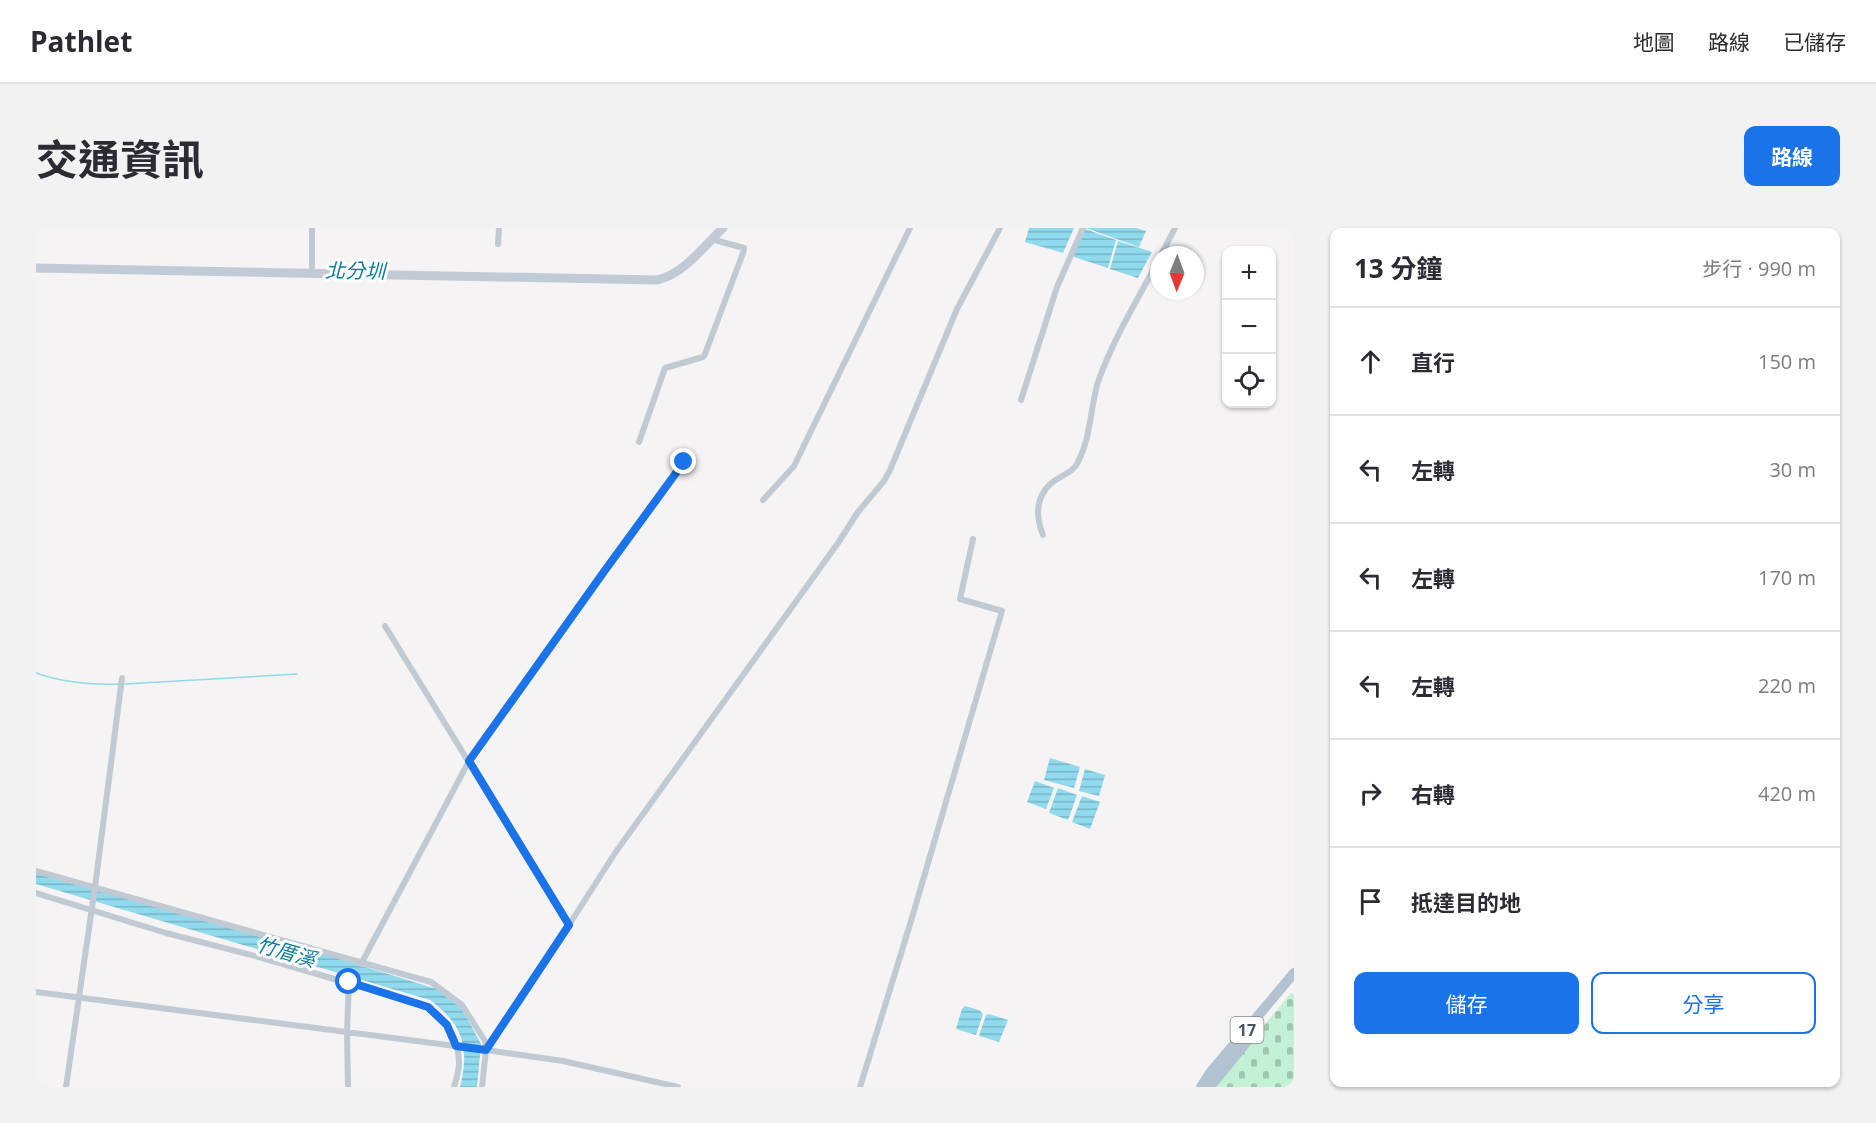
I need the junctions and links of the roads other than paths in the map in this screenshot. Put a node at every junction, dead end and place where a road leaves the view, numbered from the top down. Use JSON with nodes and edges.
{"nodes":[{"id":1,"x":312,"y":228,"type":"edge"},
{"id":2,"x":499,"y":228,"type":"edge"},
{"id":3,"x":723,"y":228,"type":"edge"},
{"id":4,"x":910,"y":228,"type":"edge"},
{"id":5,"x":1000,"y":228,"type":"edge"},
{"id":6,"x":1083,"y":228,"type":"edge"},
{"id":7,"x":1175,"y":228,"type":"edge"},
{"id":8,"x":711,"y":239,"type":"junction"},
{"id":9,"x":498,"y":244,"type":"dead end"},
{"id":10,"x":1166,"y":246,"type":"edge"},
{"id":11,"x":36,"y":268,"type":"edge"},
{"id":12,"x":312,"y":270,"type":"junction"},
{"id":13,"x":1150,"y":276,"type":"edge"},
{"id":14,"x":1021,"y":400,"type":"dead end"},
{"id":15,"x":639,"y":442,"type":"dead end"},
{"id":16,"x":684,"y":462,"type":"dead end"},
{"id":17,"x":763,"y":500,"type":"dead end"},
{"id":18,"x":1043,"y":535,"type":"dead end"},
{"id":19,"x":973,"y":539,"type":"dead end"},
{"id":20,"x":386,"y":626,"type":"dead end"},
{"id":21,"x":122,"y":678,"type":"dead end"},
{"id":22,"x":469,"y":761,"type":"junction"},
{"id":23,"x":36,"y":871,"type":"edge"},
{"id":24,"x":95,"y":887,"type":"junction"},
{"id":25,"x":36,"y":893,"type":"edge"},
{"id":26,"x":92,"y":911,"type":"junction"},
{"id":27,"x":569,"y":925,"type":"junction"},
{"id":28,"x":362,"y":964,"type":"junction"},
{"id":29,"x":1294,"y":973,"type":"edge"},
{"id":30,"x":349,"y":982,"type":"junction"},
{"id":31,"x":1294,"y":983,"type":"edge"},
{"id":32,"x":36,"y":992,"type":"edge"},
{"id":33,"x":78,"y":998,"type":"junction"},
{"id":34,"x":347,"y":1031,"type":"junction"},
{"id":35,"x":456,"y":1046,"type":"junction"},
{"id":36,"x":486,"y":1050,"type":"junction"},
{"id":37,"x":66,"y":1087,"type":"edge"},
{"id":38,"x":348,"y":1087,"type":"edge"},
{"id":39,"x":454,"y":1087,"type":"edge"},
{"id":40,"x":482,"y":1087,"type":"edge"},
{"id":41,"x":678,"y":1087,"type":"edge"},
{"id":42,"x":860,"y":1087,"type":"edge"},
{"id":43,"x":1201,"y":1087,"type":"edge"},
{"id":44,"x":1210,"y":1087,"type":"edge"}],
"edges":[{"from":1,"to":12,"type":"street"},
{"from":2,"to":9,"type":"street"},
{"from":3,"to":8,"type":"street"},
{"from":4,"to":17,"type":"street"},
{"from":5,"to":27,"type":"street"},
{"from":6,"to":14,"type":"street"},
{"from":7,"to":10,"type":"street"},
{"from":8,"to":12,"type":"street"},
{"from":8,"to":15,"type":"street"},
{"from":11,"to":12,"type":"street"},
{"from":13,"to":18,"type":"street"},
{"from":16,"to":22,"type":"street"},
{"from":19,"to":42,"type":"street"},
{"from":20,"to":22,"type":"street"},
{"from":21,"to":24,"type":"street"},
{"from":22,"to":27,"type":"street"},
{"from":22,"to":28,"type":"street"},
{"from":23,"to":24,"type":"street"},
{"from":24,"to":26,"type":"street"},
{"from":24,"to":28,"type":"street"},
{"from":25,"to":26,"type":"street"},
{"from":26,"to":30,"type":"street"},
{"from":26,"to":33,"type":"street"},
{"from":27,"to":36,"type":"street"},
{"from":28,"to":36,"type":"street"},
{"from":29,"to":43,"type":"main road","number":"17"},
{"from":30,"to":34,"type":"street"},
{"from":30,"to":35,"type":"street"},
{"from":31,"to":44,"type":"main road","number":"17"},
{"from":32,"to":33,"type":"street"},
{"from":33,"to":34,"type":"street"},
{"from":33,"to":37,"type":"street"},
{"from":34,"to":35,"type":"street"},
{"from":34,"to":38,"type":"street"},
{"from":35,"to":36,"type":"street"},
{"from":35,"to":39,"type":"street"},
{"from":36,"to":40,"type":"street"},
{"from":36,"to":41,"type":"street"}]}
